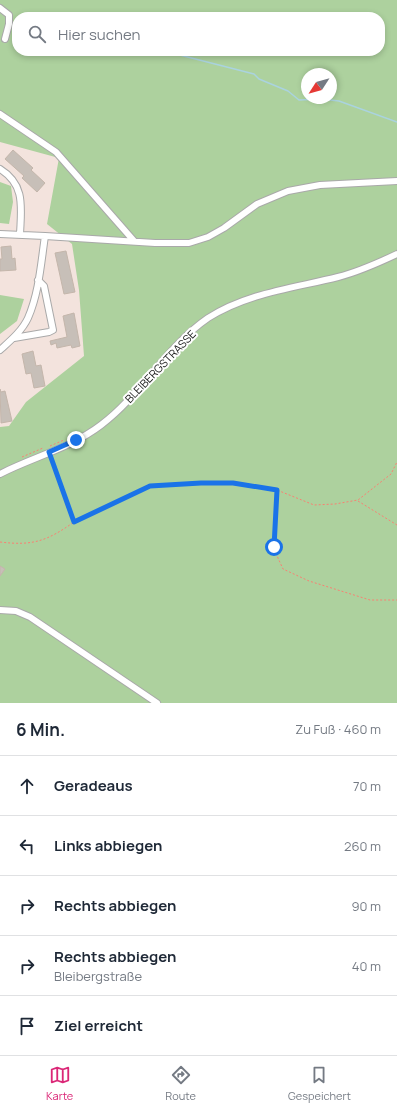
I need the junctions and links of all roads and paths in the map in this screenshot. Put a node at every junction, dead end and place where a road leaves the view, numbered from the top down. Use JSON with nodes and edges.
{"nodes":[{"id":1,"x":0,"y":8,"type":"edge"},
{"id":2,"x":5,"y":39,"type":"dead end"},
{"id":3,"x":0,"y":114,"type":"edge"},
{"id":4,"x":0,"y":169,"type":"edge"},
{"id":5,"x":397,"y":181,"type":"edge"},
{"id":6,"x":0,"y":234,"type":"edge"},
{"id":7,"x":20,"y":235,"type":"junction"},
{"id":8,"x":45,"y":236,"type":"junction"},
{"id":9,"x":134,"y":241,"type":"junction"},
{"id":10,"x":397,"y":254,"type":"edge"},
{"id":11,"x":38,"y":280,"type":"junction"},
{"id":12,"x":14,"y":338,"type":"junction"},
{"id":13,"x":0,"y":350,"type":"edge"},
{"id":14,"x":65,"y":439,"type":"dead end"},
{"id":15,"x":49,"y":452,"type":"junction"},
{"id":16,"x":20,"y":458,"type":"dead end"},
{"id":17,"x":397,"y":462,"type":"edge"},
{"id":18,"x":0,"y":474,"type":"edge"},
{"id":19,"x":277,"y":490,"type":"junction"},
{"id":20,"x":358,"y":500,"type":"junction"},
{"id":21,"x":74,"y":522,"type":"junction"},
{"id":22,"x":397,"y":525,"type":"edge"},
{"id":23,"x":0,"y":542,"type":"edge"},
{"id":24,"x":397,"y":600,"type":"edge"},
{"id":25,"x":0,"y":610,"type":"edge"},
{"id":26,"x":156,"y":703,"type":"edge"}],
"edges":[{"from":1,"to":2,"type":"street"},
{"from":3,"to":9,"type":"street"},
{"from":4,"to":7,"type":"street"},
{"from":5,"to":9,"type":"street"},
{"from":6,"to":7,"type":"street"},
{"from":7,"to":8,"type":"street"},
{"from":8,"to":9,"type":"street"},
{"from":8,"to":11,"type":"street"},
{"from":10,"to":15,"type":"street","name":"BLEIBERGSTRASSE"},
{"from":11,"to":12,"type":"street"},
{"from":11,"to":12,"type":"street"},
{"from":12,"to":13,"type":"street"},
{"from":14,"to":16,"type":"path"},
{"from":15,"to":18,"type":"street","name":"BLEIBERGSTRASSE"},
{"from":15,"to":21,"type":"path"},
{"from":17,"to":20,"type":"path"},
{"from":19,"to":20,"type":"path"},
{"from":19,"to":21,"type":"path"},
{"from":19,"to":24,"type":"path"},
{"from":20,"to":22,"type":"path"},
{"from":21,"to":23,"type":"path"},
{"from":25,"to":26,"type":"street"}]}
